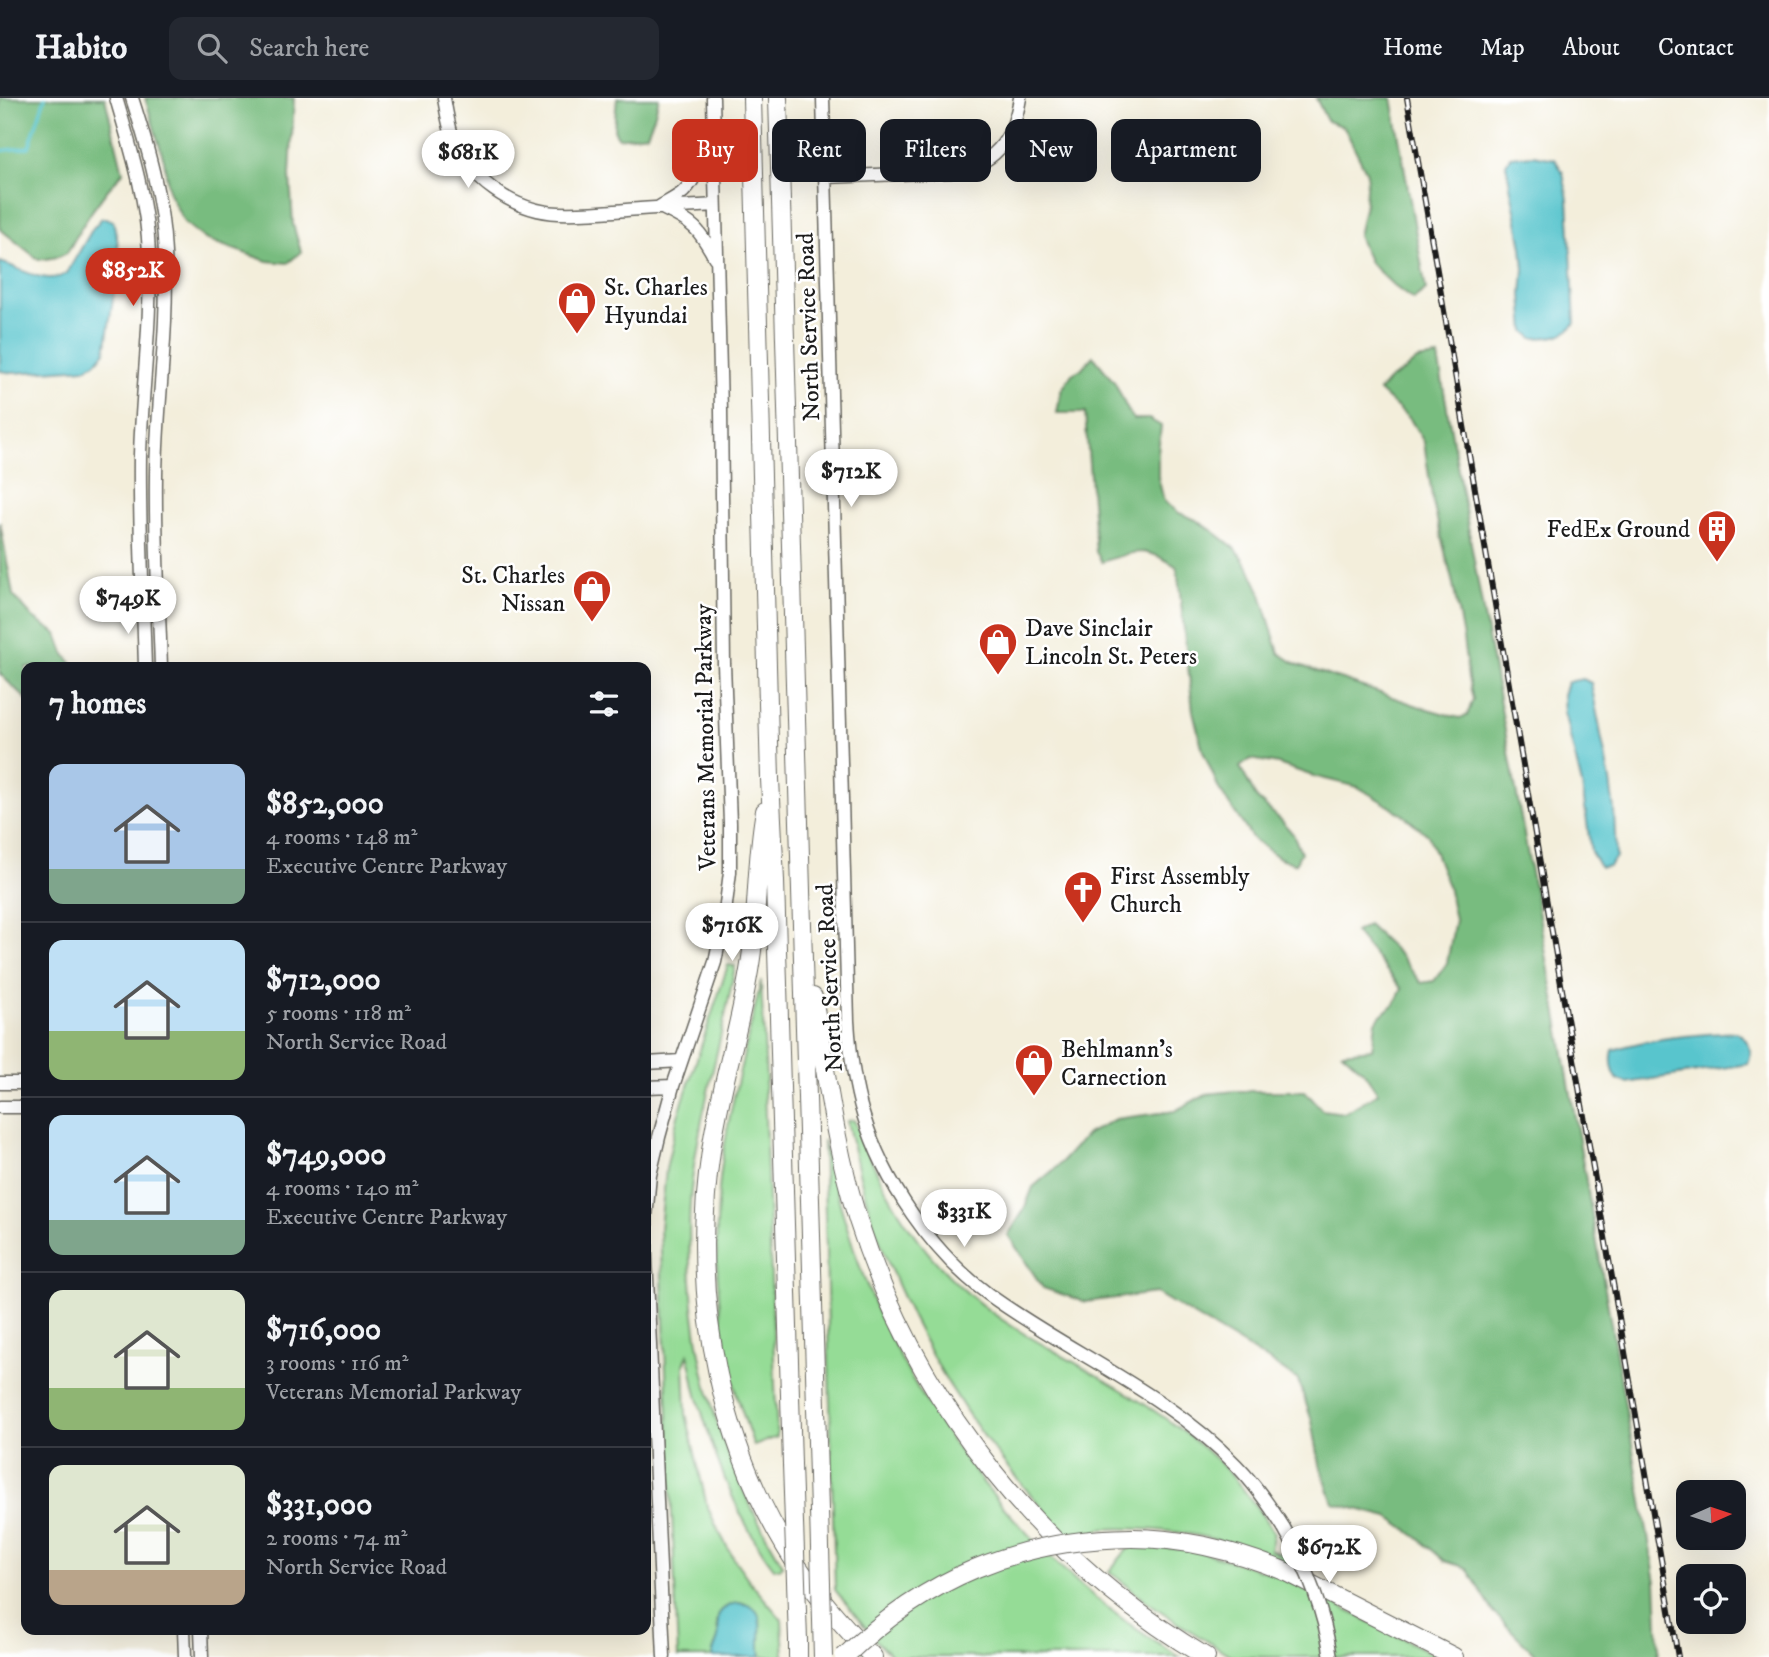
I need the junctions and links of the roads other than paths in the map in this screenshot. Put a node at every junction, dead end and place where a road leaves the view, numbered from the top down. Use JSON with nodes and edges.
{"nodes":[{"id":1,"x":116,"y":98,"type":"edge"},
{"id":2,"x":132,"y":98,"type":"edge"},
{"id":3,"x":444,"y":98,"type":"edge"},
{"id":4,"x":713,"y":98,"type":"edge"},
{"id":5,"x":752,"y":98,"type":"edge"},
{"id":6,"x":778,"y":98,"type":"edge"},
{"id":7,"x":823,"y":98,"type":"edge"},
{"id":8,"x":1020,"y":98,"type":"edge"},
{"id":9,"x":713,"y":119,"type":"edge"},
{"id":10,"x":824,"y":119,"type":"edge"},
{"id":11,"x":866,"y":175,"type":"edge"},
{"id":12,"x":690,"y":182,"type":"edge"},
{"id":13,"x":714,"y":182,"type":"edge"},
{"id":14,"x":825,"y":182,"type":"edge"},
{"id":15,"x":715,"y":205,"type":"junction"},
{"id":16,"x":659,"y":207,"type":"junction"},
{"id":17,"x":716,"y":261,"type":"junction"},
{"id":18,"x":145,"y":662,"type":"edge"},
{"id":19,"x":161,"y":662,"type":"edge"},
{"id":20,"x":770,"y":779,"type":"junction"},
{"id":21,"x":802,"y":942,"type":"junction"},
{"id":22,"x":681,"y":1061,"type":"junction"},
{"id":23,"x":651,"y":1063,"type":"edge"},
{"id":24,"x":0,"y":1083,"type":"edge"},
{"id":25,"x":21,"y":1083,"type":"edge"},
{"id":26,"x":673,"y":1086,"type":"junction"},
{"id":27,"x":651,"y":1087,"type":"edge"},
{"id":28,"x":0,"y":1107,"type":"edge"},
{"id":29,"x":21,"y":1108,"type":"edge"},
{"id":30,"x":651,"y":1171,"type":"edge"},
{"id":31,"x":651,"y":1367,"type":"edge"},
{"id":32,"x":184,"y":1635,"type":"edge"},
{"id":33,"x":201,"y":1635,"type":"edge"},
{"id":34,"x":798,"y":1649,"type":"edge"},
{"id":35,"x":185,"y":1657,"type":"edge"},
{"id":36,"x":202,"y":1657,"type":"edge"},
{"id":37,"x":664,"y":1657,"type":"edge"},
{"id":38,"x":823,"y":1657,"type":"edge"},
{"id":39,"x":844,"y":1657,"type":"edge"},
{"id":40,"x":873,"y":1657,"type":"edge"},
{"id":41,"x":1206,"y":1657,"type":"edge"},
{"id":42,"x":1331,"y":1657,"type":"edge"},
{"id":43,"x":1454,"y":1657,"type":"edge"}],
"edges":[{"from":1,"to":18,"type":"street"},
{"from":2,"to":19,"type":"street"},
{"from":3,"to":16,"type":"street"},
{"from":4,"to":9,"type":"street","name":"Veterans Memorial Parkway"},
{"from":5,"to":20,"type":"highway"},
{"from":6,"to":21,"type":"highway"},
{"from":7,"to":10,"type":"street","name":"North Service Road"},
{"from":8,"to":11,"type":"street"},
{"from":12,"to":16,"type":"street"},
{"from":13,"to":15,"type":"street","name":"Veterans Memorial Parkway"},
{"from":14,"to":42,"type":"street","name":"North Service Road","bridge":true},
{"from":15,"to":16,"type":"street"},
{"from":15,"to":17,"type":"street","name":"Veterans Memorial Parkway"},
{"from":16,"to":17,"type":"street"},
{"from":17,"to":22,"type":"street","name":"Veterans Memorial Parkway"},
{"from":20,"to":34,"type":"highway","bridge":true},
{"from":20,"to":40,"type":"highway"},
{"from":21,"to":38,"type":"highway","bridge":true},
{"from":21,"to":41,"type":"highway"},
{"from":22,"to":23,"type":"street"},
{"from":22,"to":26,"type":"street","name":"Veterans Memorial Parkway"},
{"from":24,"to":25,"type":"street"},
{"from":26,"to":27,"type":"street"},
{"from":26,"to":30,"type":"street","name":"Veterans Memorial Parkway"},
{"from":28,"to":29,"type":"street"},
{"from":31,"to":37,"type":"street","name":"Veterans Memorial Parkway"},
{"from":32,"to":35,"type":"street"},
{"from":33,"to":36,"type":"street"},
{"from":39,"to":43,"type":"highway","bridge":true}]}
